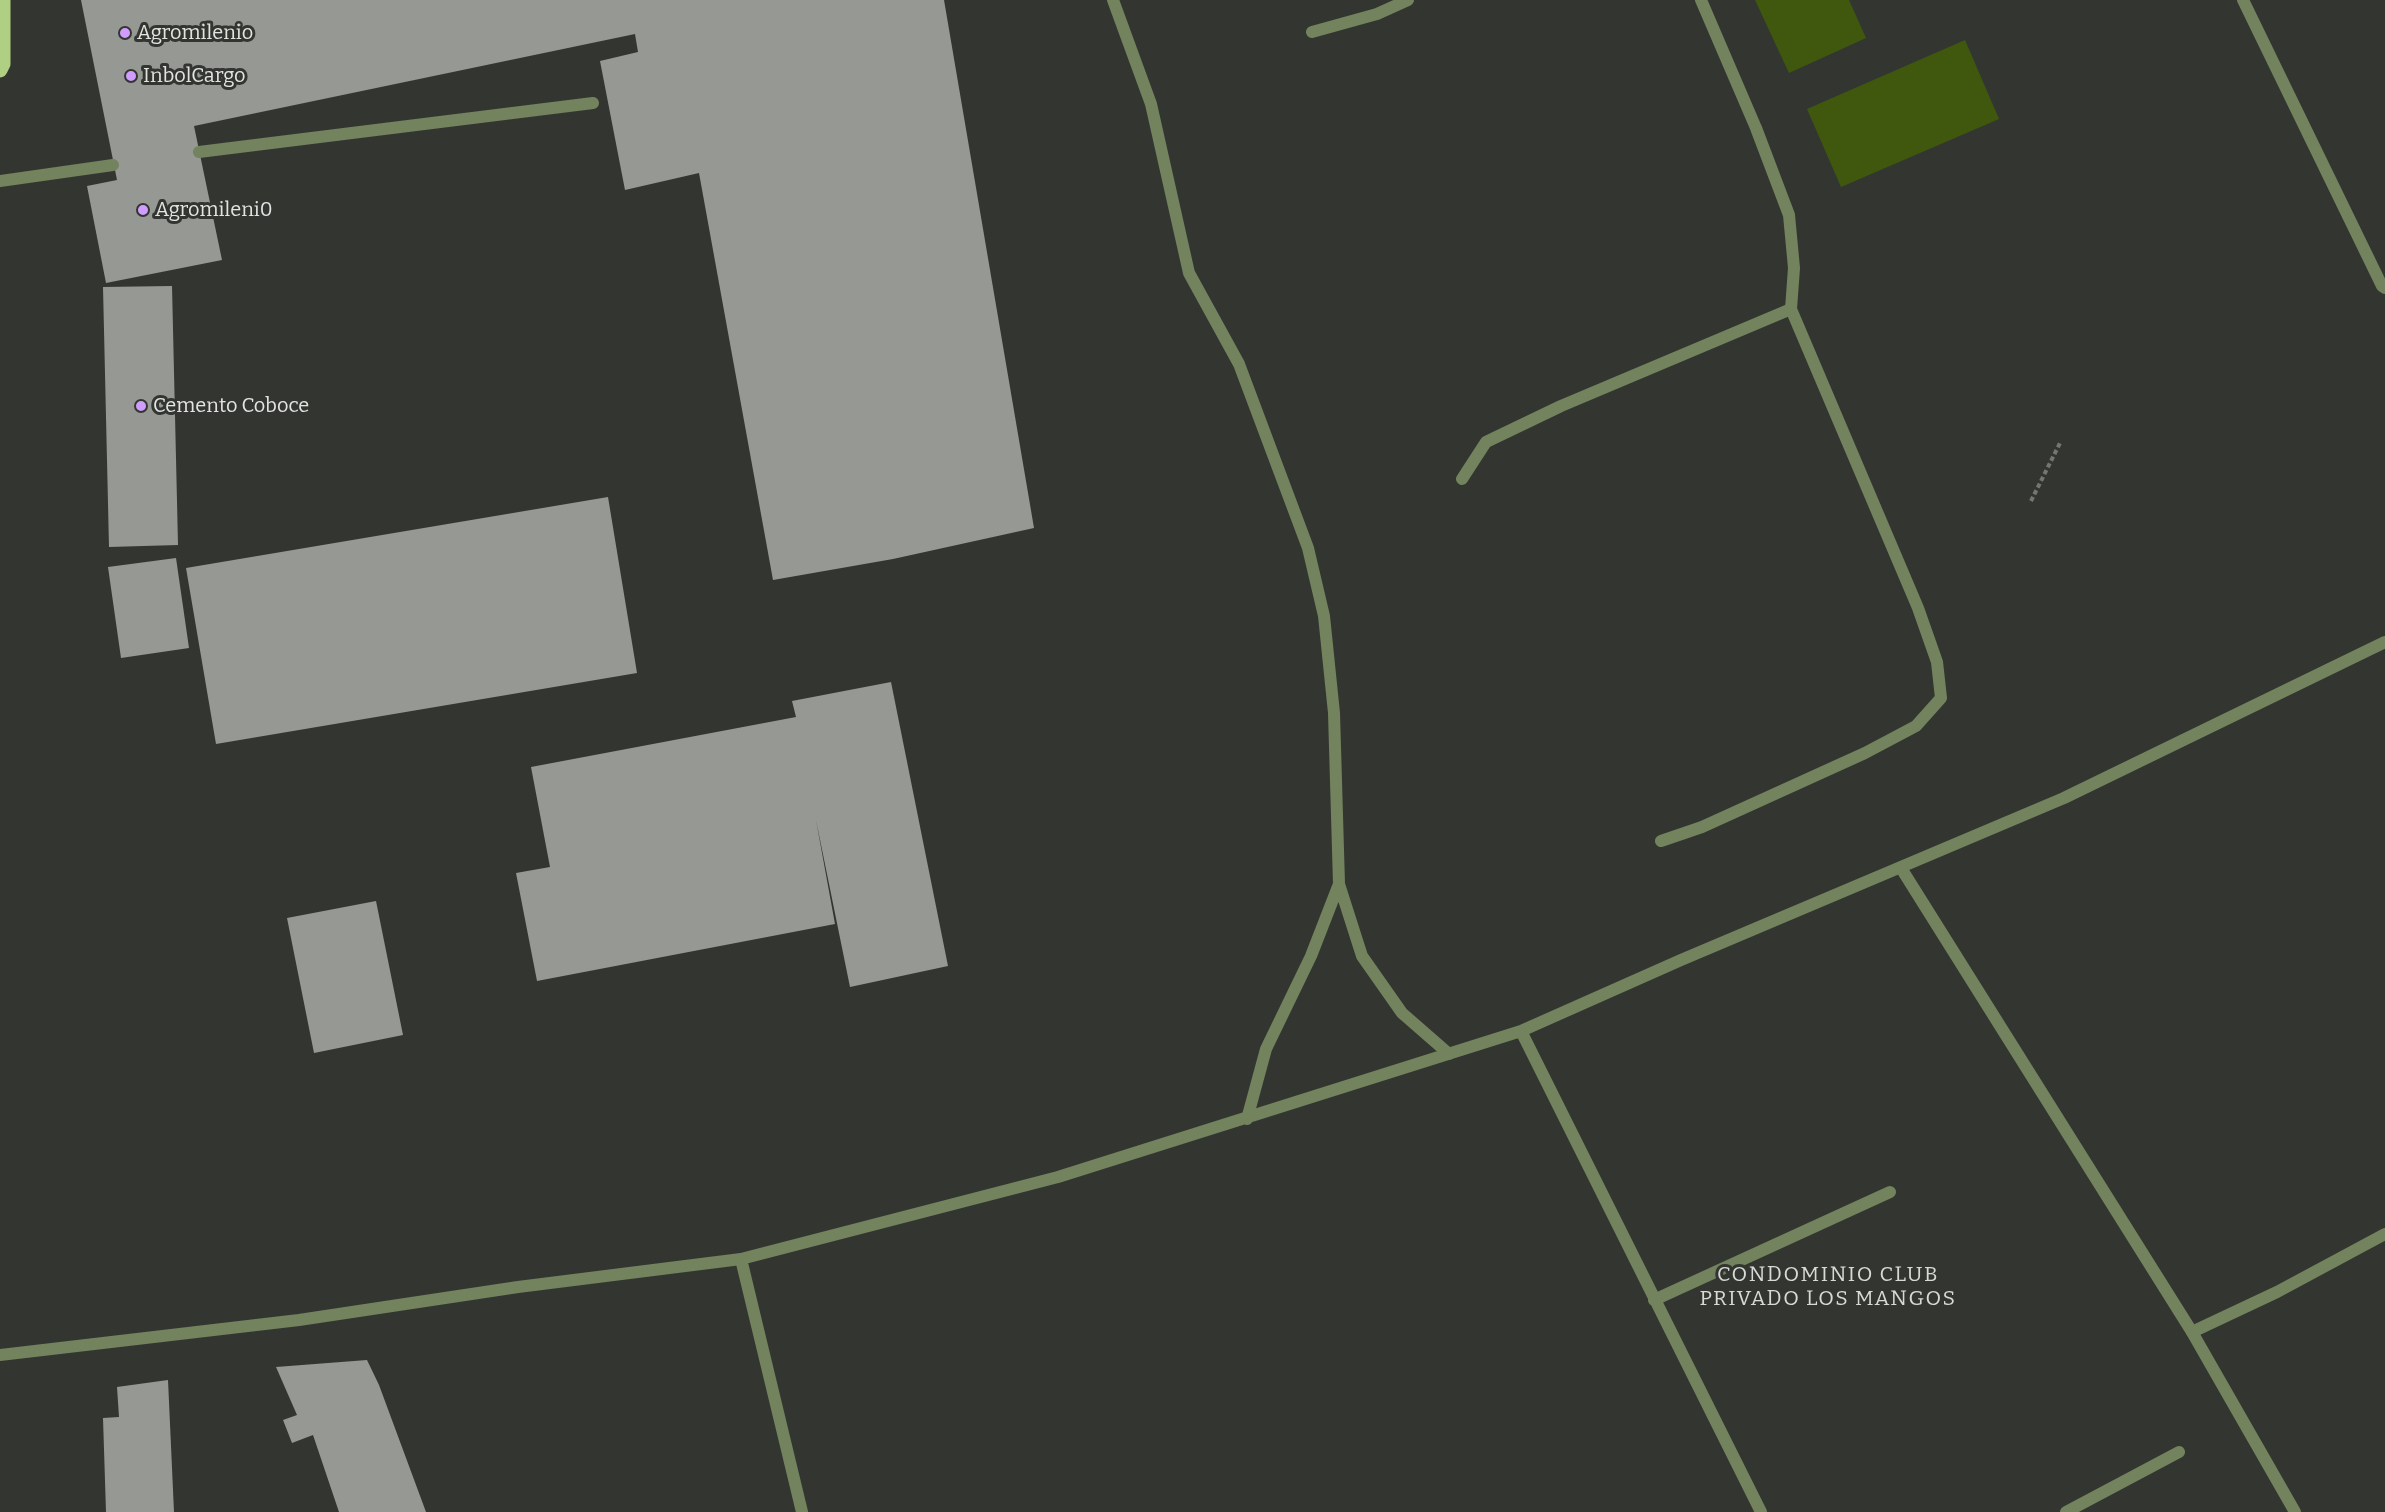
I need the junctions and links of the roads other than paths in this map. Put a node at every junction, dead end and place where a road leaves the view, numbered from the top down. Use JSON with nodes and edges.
{"nodes":[{"id":1,"x":3,"y":0,"type":"edge"},
{"id":2,"x":1113,"y":0,"type":"edge"},
{"id":3,"x":1408,"y":0,"type":"edge"},
{"id":4,"x":1701,"y":0,"type":"edge"},
{"id":5,"x":2243,"y":0,"type":"edge"},
{"id":6,"x":1312,"y":32,"type":"dead end"},
{"id":7,"x":0,"y":70,"type":"edge"},
{"id":8,"x":593,"y":104,"type":"dead end"},
{"id":9,"x":199,"y":152,"type":"dead end"},
{"id":10,"x":113,"y":165,"type":"dead end"},
{"id":11,"x":0,"y":181,"type":"edge"},
{"id":12,"x":2385,"y":288,"type":"edge"},
{"id":13,"x":1791,"y":309,"type":"junction"},
{"id":14,"x":1462,"y":479,"type":"dead end"},
{"id":15,"x":2385,"y":642,"type":"edge"},
{"id":16,"x":1661,"y":841,"type":"dead end"},
{"id":17,"x":1902,"y":868,"type":"junction"},
{"id":18,"x":1339,"y":884,"type":"junction"},
{"id":19,"x":1521,"y":1031,"type":"junction"},
{"id":20,"x":1449,"y":1054,"type":"junction"},
{"id":21,"x":1247,"y":1119,"type":"junction"},
{"id":22,"x":1890,"y":1192,"type":"dead end"},
{"id":23,"x":2385,"y":1234,"type":"edge"},
{"id":24,"x":741,"y":1259,"type":"junction"},
{"id":25,"x":1654,"y":1300,"type":"junction"},
{"id":26,"x":2192,"y":1332,"type":"junction"},
{"id":27,"x":0,"y":1355,"type":"edge"},
{"id":28,"x":2179,"y":1452,"type":"dead end"},
{"id":29,"x":802,"y":1512,"type":"edge"},
{"id":30,"x":1761,"y":1512,"type":"edge"},
{"id":31,"x":2066,"y":1512,"type":"edge"},
{"id":32,"x":2295,"y":1512,"type":"edge"}],
"edges":[{"from":1,"to":7,"type":"main road"},
{"from":2,"to":18,"type":"street"},
{"from":3,"to":6,"type":"street"},
{"from":4,"to":13,"type":"street"},
{"from":5,"to":12,"type":"street"},
{"from":8,"to":9,"type":"street"},
{"from":10,"to":11,"type":"street"},
{"from":13,"to":14,"type":"street"},
{"from":13,"to":16,"type":"street"},
{"from":15,"to":17,"type":"street"},
{"from":17,"to":19,"type":"street"},
{"from":17,"to":26,"type":"street"},
{"from":18,"to":20,"type":"street"},
{"from":18,"to":21,"type":"street"},
{"from":19,"to":20,"type":"street"},
{"from":19,"to":25,"type":"street"},
{"from":20,"to":21,"type":"street"},
{"from":21,"to":24,"type":"street"},
{"from":22,"to":25,"type":"street"},
{"from":23,"to":26,"type":"street"},
{"from":24,"to":27,"type":"street"},
{"from":24,"to":29,"type":"street"},
{"from":25,"to":30,"type":"street"},
{"from":26,"to":32,"type":"street"},
{"from":28,"to":31,"type":"street"}]}
